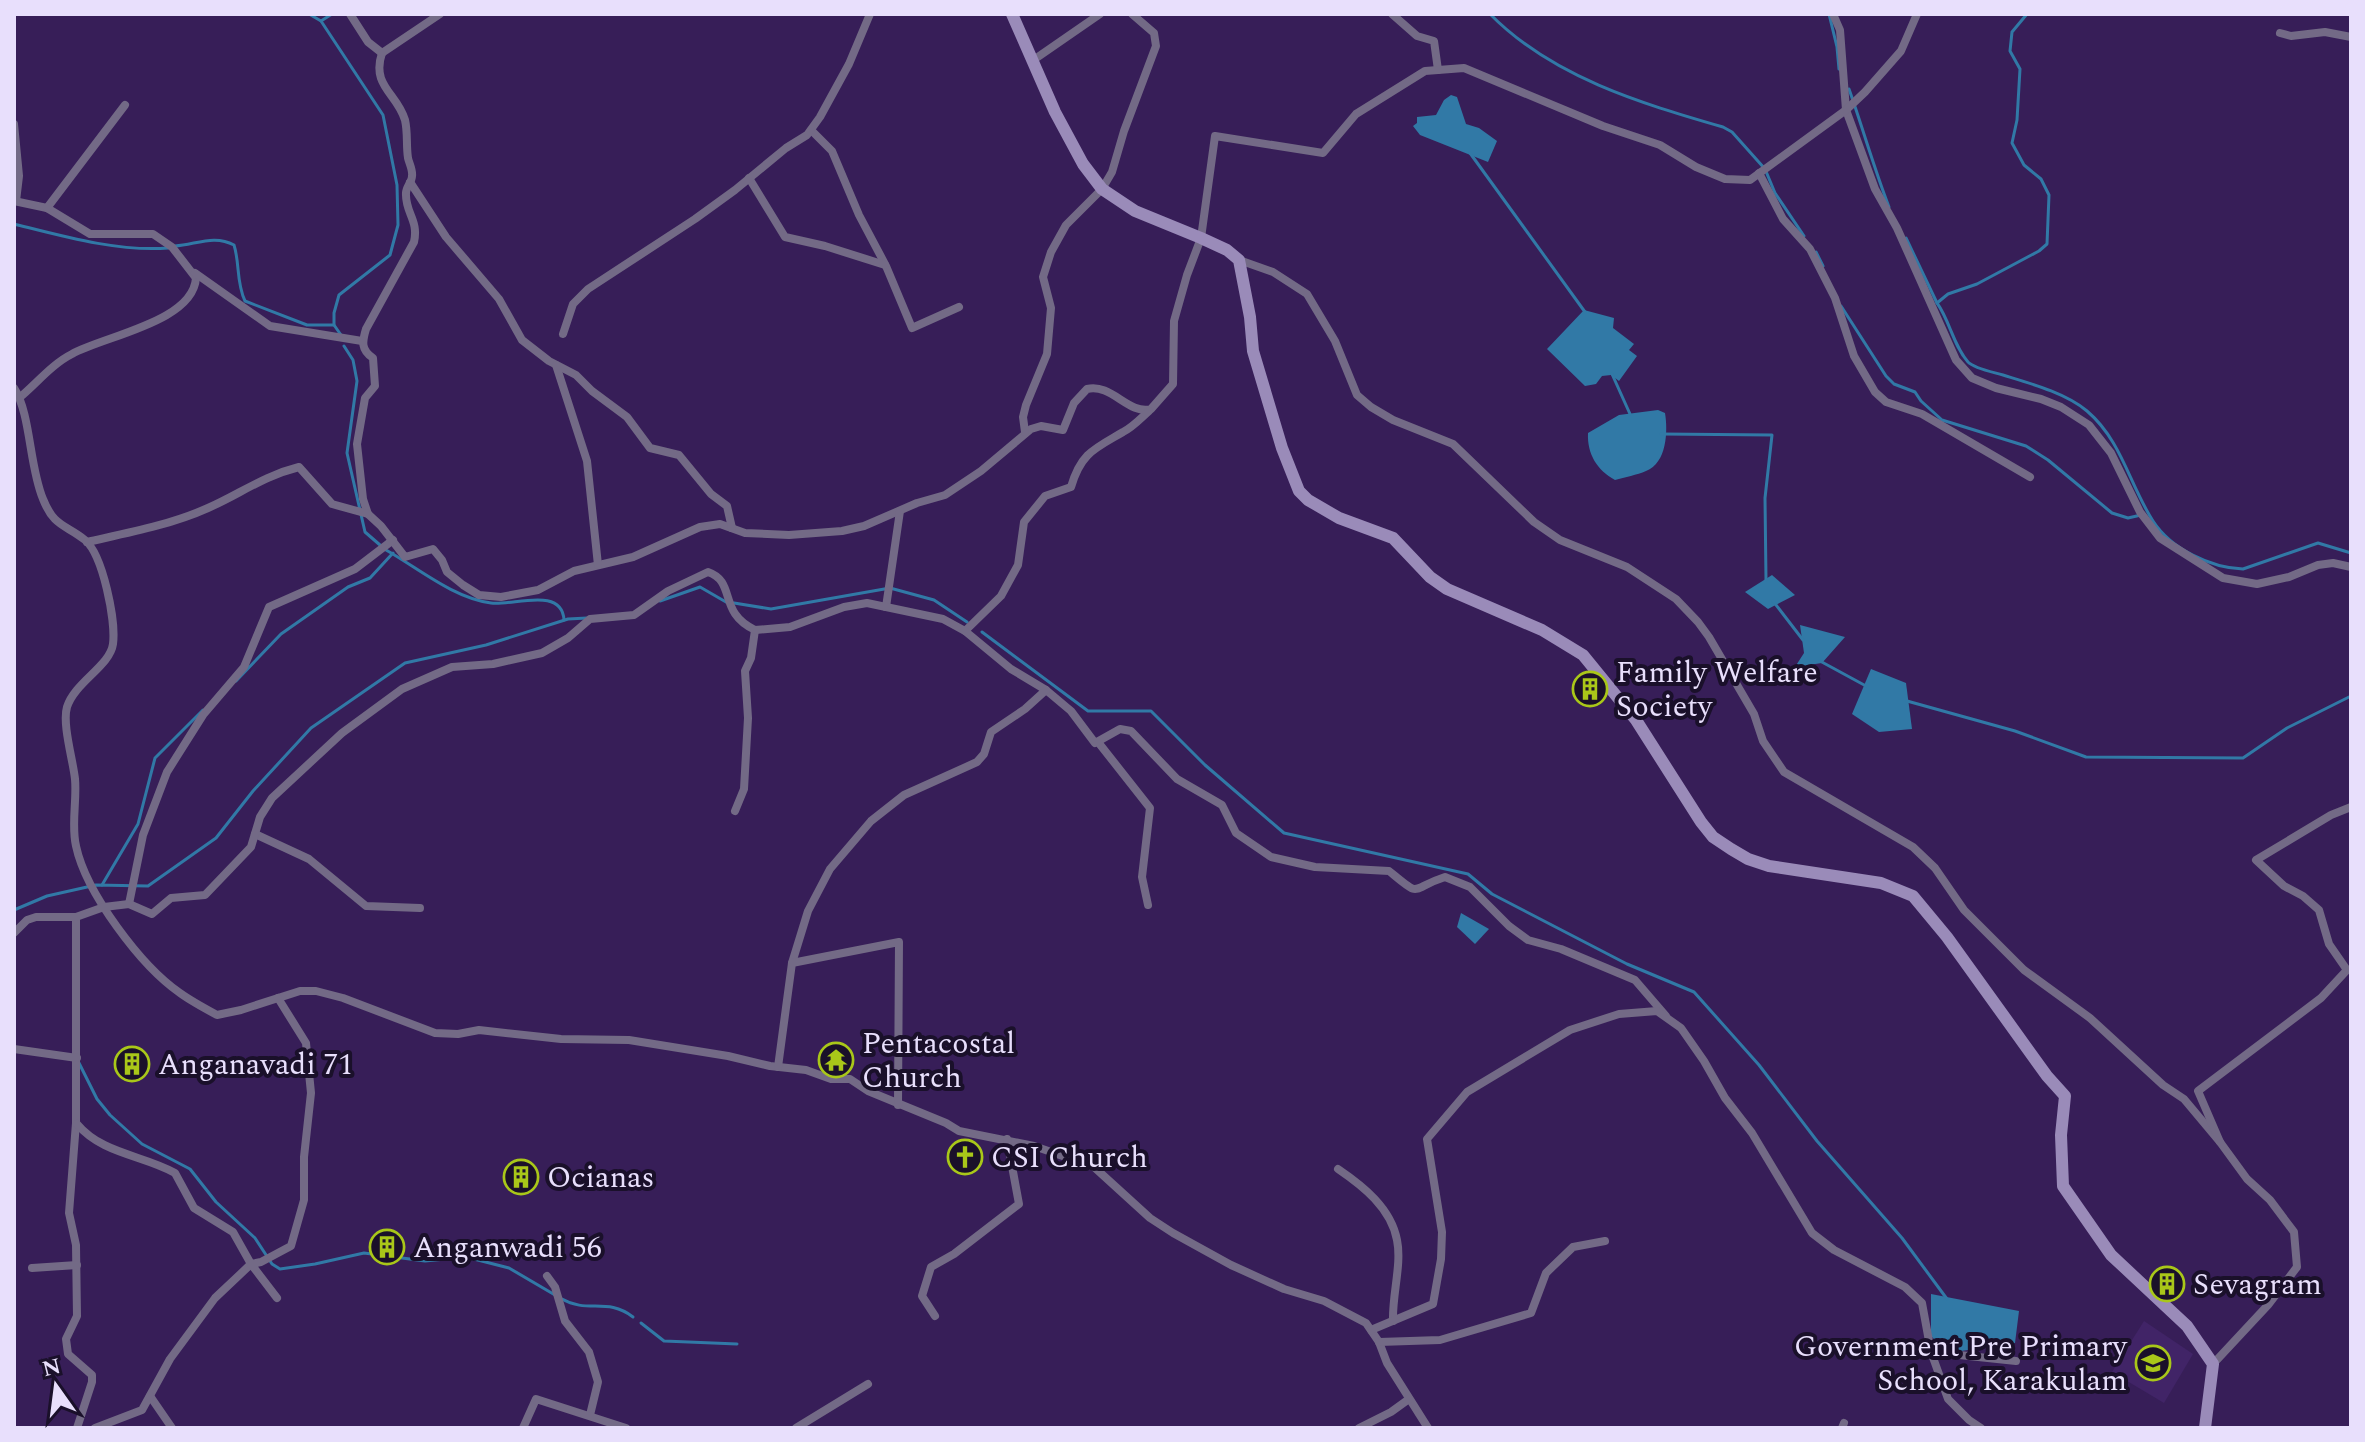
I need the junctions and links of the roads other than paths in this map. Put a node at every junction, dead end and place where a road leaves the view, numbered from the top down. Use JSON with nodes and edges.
{"nodes":[{"id":1,"x":350,"y":14,"type":"edge"},
{"id":2,"x":440,"y":14,"type":"edge"},
{"id":3,"x":870,"y":14,"type":"edge"},
{"id":4,"x":1100,"y":14,"type":"edge"},
{"id":5,"x":1132,"y":14,"type":"edge"},
{"id":6,"x":1392,"y":14,"type":"edge"},
{"id":7,"x":1833,"y":14,"type":"edge"},
{"id":8,"x":1917,"y":14,"type":"edge"},
{"id":9,"x":1016,"y":16,"type":"edge"},
{"id":10,"x":2280,"y":33,"type":"dead end"},
{"id":11,"x":2351,"y":37,"type":"edge"},
{"id":12,"x":382,"y":53,"type":"junction"},
{"id":13,"x":1032,"y":61,"type":"junction"},
{"id":14,"x":1438,"y":70,"type":"junction"},
{"id":15,"x":125,"y":105,"type":"dead end"},
{"id":16,"x":1848,"y":108,"type":"junction"},
{"id":17,"x":14,"y":124,"type":"edge"},
{"id":18,"x":811,"y":130,"type":"junction"},
{"id":19,"x":1762,"y":171,"type":"junction"},
{"id":20,"x":749,"y":178,"type":"junction"},
{"id":21,"x":410,"y":182,"type":"junction"},
{"id":22,"x":1102,"y":189,"type":"junction"},
{"id":23,"x":15,"y":201,"type":"edge"},
{"id":24,"x":47,"y":208,"type":"junction"},
{"id":25,"x":1201,"y":238,"type":"junction"},
{"id":26,"x":1239,"y":260,"type":"junction"},
{"id":27,"x":886,"y":266,"type":"junction"},
{"id":28,"x":194,"y":273,"type":"junction"},
{"id":29,"x":959,"y":307,"type":"dead end"},
{"id":30,"x":563,"y":334,"type":"dead end"},
{"id":31,"x":362,"y":341,"type":"junction"},
{"id":32,"x":556,"y":365,"type":"junction"},
{"id":33,"x":14,"y":388,"type":"edge"},
{"id":34,"x":19,"y":398,"type":"junction"},
{"id":35,"x":1151,"y":409,"type":"junction"},
{"id":36,"x":1025,"y":432,"type":"junction"},
{"id":37,"x":2030,"y":477,"type":"dead end"},
{"id":38,"x":900,"y":511,"type":"junction"},
{"id":39,"x":368,"y":514,"type":"junction"},
{"id":40,"x":732,"y":528,"type":"junction"},
{"id":41,"x":393,"y":540,"type":"junction"},
{"id":42,"x":87,"y":542,"type":"junction"},
{"id":43,"x":598,"y":565,"type":"junction"},
{"id":44,"x":2351,"y":567,"type":"edge"},
{"id":45,"x":886,"y":607,"type":"junction"},
{"id":46,"x":754,"y":629,"type":"junction"},
{"id":47,"x":965,"y":631,"type":"junction"},
{"id":48,"x":1046,"y":690,"type":"junction"},
{"id":49,"x":1098,"y":742,"type":"junction"},
{"id":50,"x":2351,"y":807,"type":"edge"},
{"id":51,"x":735,"y":811,"type":"dead end"},
{"id":52,"x":255,"y":834,"type":"junction"},
{"id":53,"x":129,"y":904,"type":"junction"},
{"id":54,"x":1148,"y":905,"type":"dead end"},
{"id":55,"x":104,"y":907,"type":"junction"},
{"id":56,"x":420,"y":908,"type":"dead end"},
{"id":57,"x":76,"y":917,"type":"junction"},
{"id":58,"x":14,"y":933,"type":"edge"},
{"id":59,"x":792,"y":963,"type":"junction"},
{"id":60,"x":278,"y":998,"type":"junction"},
{"id":61,"x":1666,"y":1016,"type":"junction"},
{"id":62,"x":14,"y":1049,"type":"edge"},
{"id":63,"x":77,"y":1058,"type":"junction"},
{"id":64,"x":778,"y":1067,"type":"junction"},
{"id":65,"x":898,"y":1105,"type":"junction"},
{"id":66,"x":76,"y":1123,"type":"junction"},
{"id":67,"x":1007,"y":1139,"type":"junction"},
{"id":68,"x":2220,"y":1142,"type":"junction"},
{"id":69,"x":1338,"y":1169,"type":"dead end"},
{"id":70,"x":1605,"y":1241,"type":"dead end"},
{"id":71,"x":251,"y":1264,"type":"junction"},
{"id":72,"x":77,"y":1265,"type":"junction"},
{"id":73,"x":32,"y":1268,"type":"dead end"},
{"id":74,"x":547,"y":1276,"type":"dead end"},
{"id":75,"x":277,"y":1298,"type":"dead end"},
{"id":76,"x":935,"y":1316,"type":"dead end"},
{"id":77,"x":1393,"y":1321,"type":"junction"},
{"id":78,"x":1371,"y":1330,"type":"junction"},
{"id":79,"x":1379,"y":1342,"type":"junction"},
{"id":80,"x":1931,"y":1352,"type":"junction"},
{"id":81,"x":2016,"y":1361,"type":"dead end"},
{"id":82,"x":2213,"y":1364,"type":"junction"},
{"id":83,"x":868,"y":1384,"type":"dead end"},
{"id":84,"x":150,"y":1396,"type":"junction"},
{"id":85,"x":1409,"y":1399,"type":"junction"},
{"id":86,"x":590,"y":1415,"type":"junction"},
{"id":87,"x":77,"y":1428,"type":"edge"},
{"id":88,"x":95,"y":1428,"type":"edge"},
{"id":89,"x":172,"y":1428,"type":"edge"},
{"id":90,"x":523,"y":1428,"type":"edge"},
{"id":91,"x":626,"y":1428,"type":"edge"},
{"id":92,"x":796,"y":1428,"type":"edge"},
{"id":93,"x":1359,"y":1428,"type":"edge"},
{"id":94,"x":1428,"y":1428,"type":"edge"},
{"id":95,"x":1981,"y":1428,"type":"edge"},
{"id":96,"x":2205,"y":1428,"type":"edge"}],
"edges":[{"from":1,"to":12,"type":"street"},
{"from":2,"to":12,"type":"street"},
{"from":3,"to":18,"type":"street"},
{"from":4,"to":13,"type":"street"},
{"from":5,"to":22,"type":"street"},
{"from":6,"to":14,"type":"street"},
{"from":7,"to":16,"type":"street"},
{"from":8,"to":16,"type":"street"},
{"from":9,"to":13,"type":"street"},
{"from":10,"to":11,"type":"street"},
{"from":12,"to":21,"type":"street"},
{"from":13,"to":22,"type":"street"},
{"from":14,"to":19,"type":"street"},
{"from":14,"to":25,"type":"street"},
{"from":15,"to":24,"type":"street"},
{"from":16,"to":19,"type":"street"},
{"from":16,"to":44,"type":"street"},
{"from":17,"to":23,"type":"street"},
{"from":18,"to":20,"type":"street"},
{"from":18,"to":27,"type":"street"},
{"from":19,"to":37,"type":"street"},
{"from":20,"to":27,"type":"street"},
{"from":20,"to":30,"type":"street"},
{"from":21,"to":31,"type":"street"},
{"from":21,"to":32,"type":"street"},
{"from":22,"to":25,"type":"street"},
{"from":22,"to":36,"type":"street"},
{"from":23,"to":24,"type":"street"},
{"from":24,"to":28,"type":"street"},
{"from":25,"to":26,"type":"street"},
{"from":25,"to":35,"type":"street"},
{"from":26,"to":68,"type":"street"},
{"from":26,"to":82,"type":"street"},
{"from":27,"to":29,"type":"street"},
{"from":28,"to":31,"type":"street"},
{"from":28,"to":34,"type":"street"},
{"from":31,"to":39,"type":"street"},
{"from":32,"to":40,"type":"street"},
{"from":32,"to":43,"type":"street"},
{"from":33,"to":34,"type":"street"},
{"from":34,"to":42,"type":"street"},
{"from":35,"to":36,"type":"street"},
{"from":35,"to":47,"type":"street"},
{"from":36,"to":38,"type":"street"},
{"from":38,"to":40,"type":"street"},
{"from":38,"to":45,"type":"street"},
{"from":39,"to":41,"type":"street"},
{"from":39,"to":42,"type":"street"},
{"from":40,"to":43,"type":"street"},
{"from":41,"to":43,"type":"street"},
{"from":41,"to":53,"type":"street"},
{"from":42,"to":55,"type":"street"},
{"from":45,"to":46,"type":"street"},
{"from":45,"to":47,"type":"street"},
{"from":46,"to":51,"type":"street"},
{"from":46,"to":52,"type":"street"},
{"from":47,"to":48,"type":"street"},
{"from":48,"to":49,"type":"street"},
{"from":48,"to":59,"type":"street"},
{"from":49,"to":54,"type":"street"},
{"from":49,"to":61,"type":"street"},
{"from":50,"to":68,"type":"street"},
{"from":52,"to":53,"type":"street"},
{"from":52,"to":56,"type":"street"},
{"from":53,"to":55,"type":"street"},
{"from":55,"to":57,"type":"street"},
{"from":55,"to":60,"type":"street"},
{"from":57,"to":58,"type":"street"},
{"from":57,"to":63,"type":"street"},
{"from":59,"to":64,"type":"street"},
{"from":59,"to":65,"type":"street"},
{"from":60,"to":64,"type":"street"},
{"from":60,"to":71,"type":"street"},
{"from":61,"to":77,"type":"street"},
{"from":61,"to":80,"type":"street"},
{"from":62,"to":63,"type":"street"},
{"from":63,"to":66,"type":"street"},
{"from":64,"to":65,"type":"street"},
{"from":65,"to":67,"type":"street"},
{"from":66,"to":71,"type":"street"},
{"from":66,"to":72,"type":"street"},
{"from":67,"to":76,"type":"street"},
{"from":67,"to":78,"type":"street"},
{"from":68,"to":82,"type":"street"},
{"from":69,"to":77,"type":"street"},
{"from":70,"to":79,"type":"street"},
{"from":71,"to":75,"type":"street"},
{"from":71,"to":84,"type":"street"},
{"from":72,"to":73,"type":"street"},
{"from":72,"to":87,"type":"street"},
{"from":74,"to":86,"type":"street"},
{"from":77,"to":78,"type":"street"},
{"from":78,"to":79,"type":"street"},
{"from":79,"to":85,"type":"street"},
{"from":80,"to":81,"type":"street"},
{"from":80,"to":95,"type":"street"},
{"from":82,"to":96,"type":"street"},
{"from":83,"to":92,"type":"street"},
{"from":84,"to":88,"type":"street"},
{"from":84,"to":89,"type":"street"},
{"from":85,"to":93,"type":"street"},
{"from":85,"to":94,"type":"street"},
{"from":86,"to":90,"type":"street"},
{"from":86,"to":91,"type":"street"}]}
